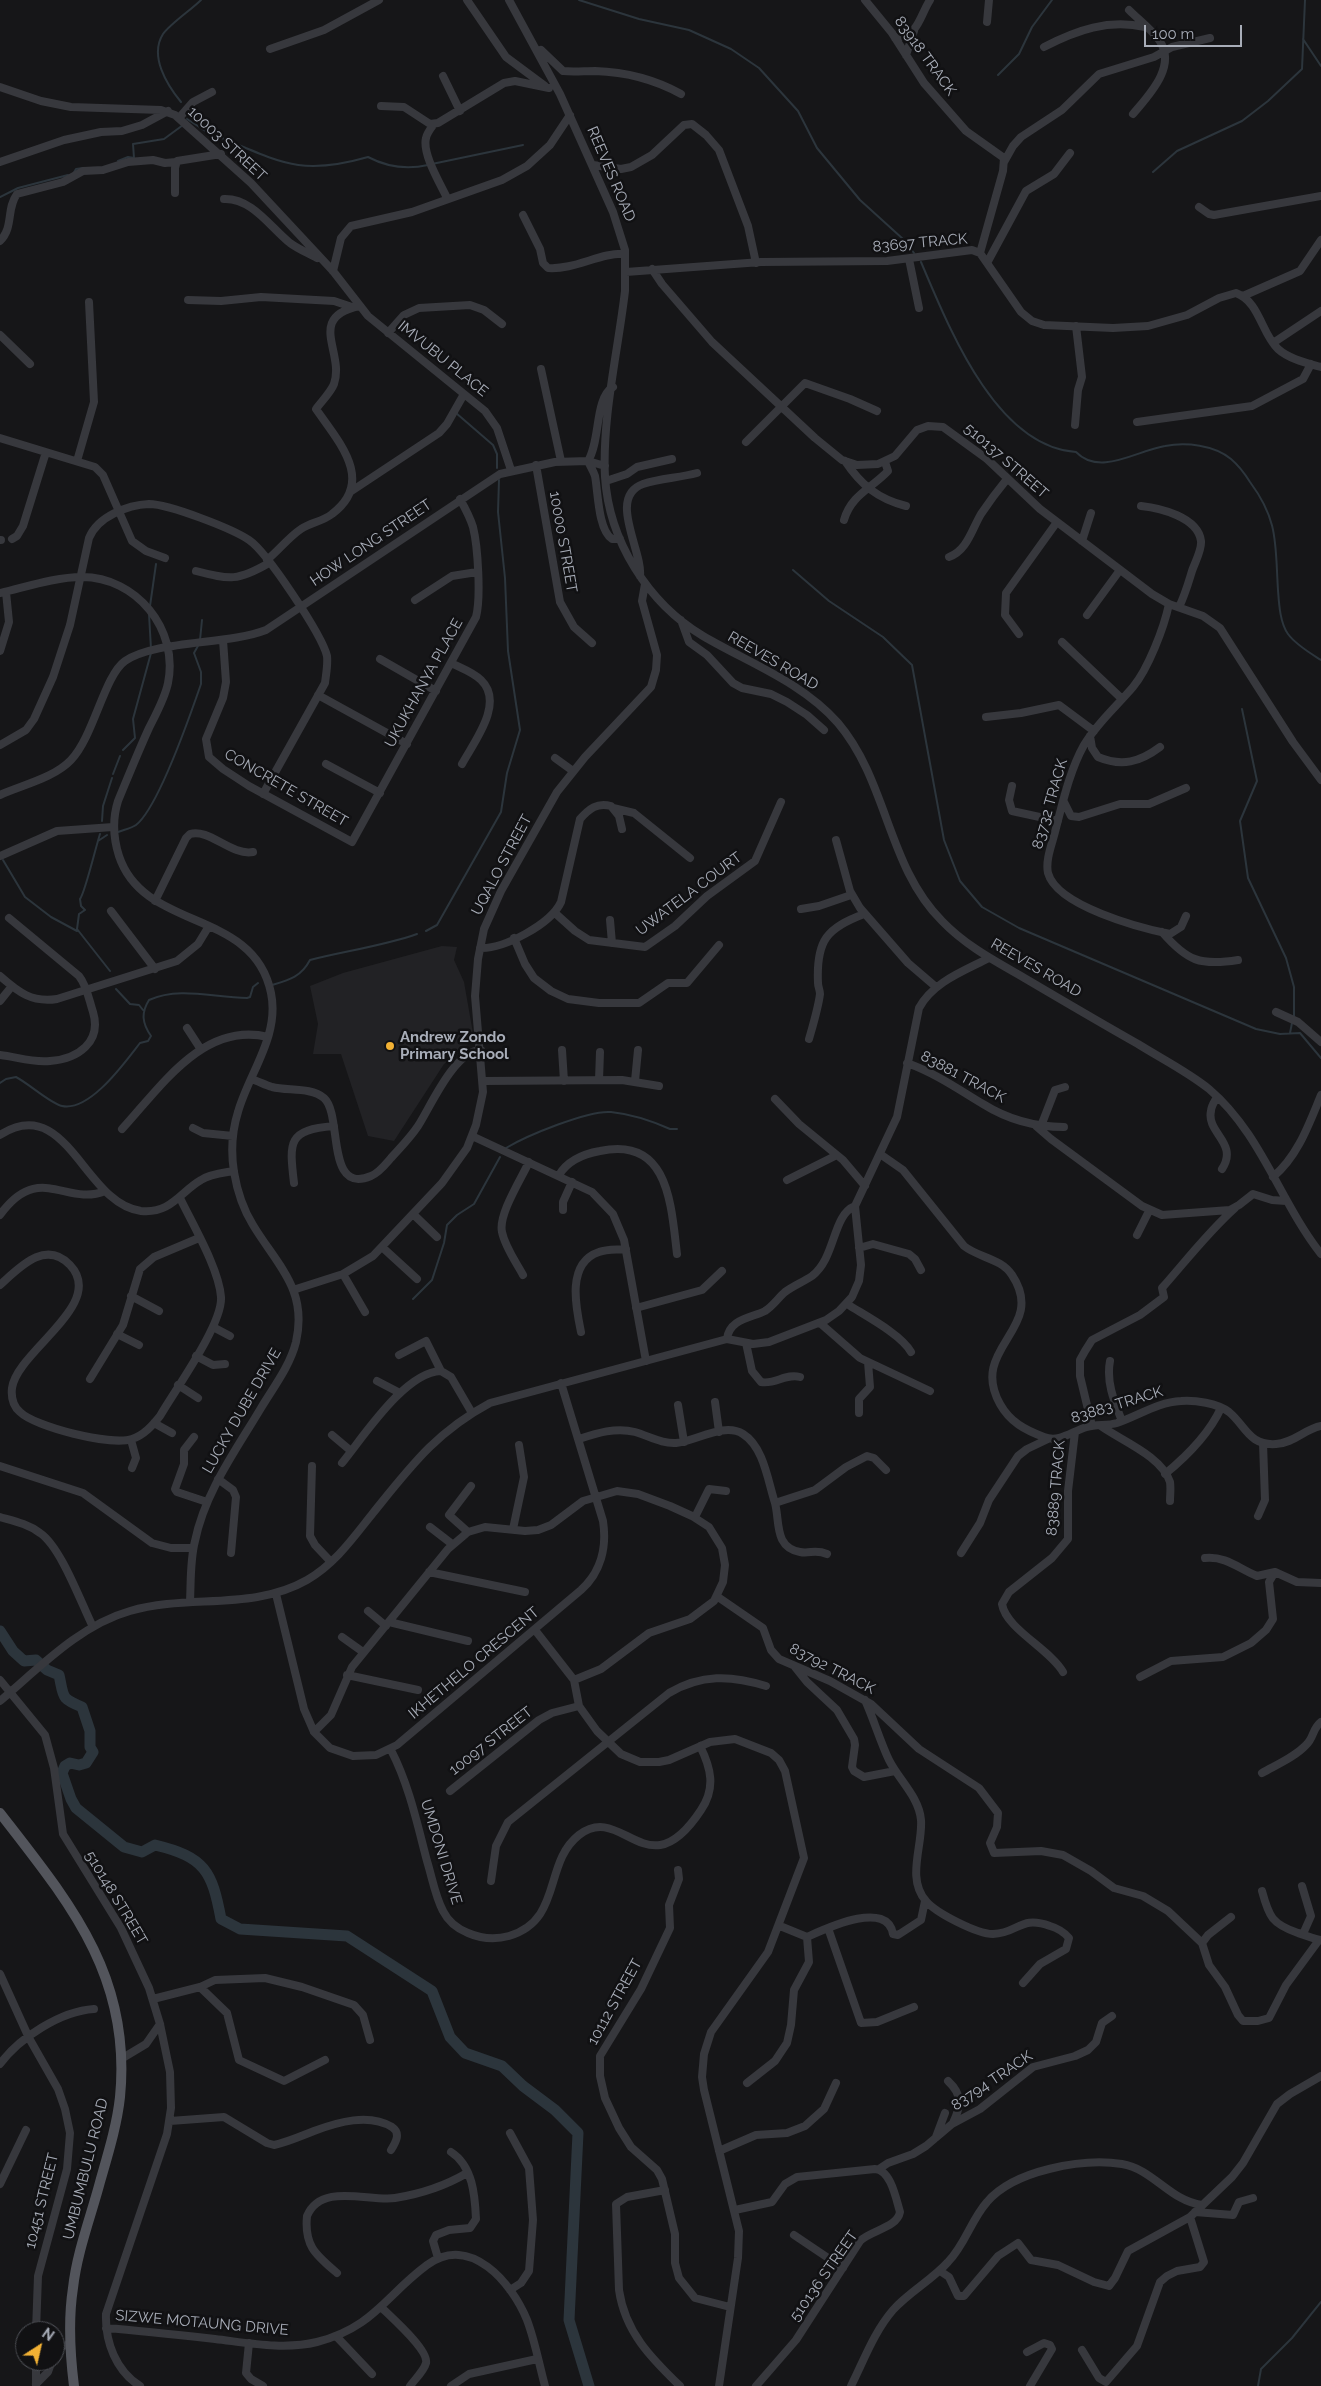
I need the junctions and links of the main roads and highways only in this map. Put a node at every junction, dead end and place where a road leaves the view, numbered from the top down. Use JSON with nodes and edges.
{"nodes":[{"id":1,"x":0,"y":1813,"type":"edge"},
{"id":2,"x":74,"y":2386,"type":"edge"}],
"edges":[{"from":1,"to":2,"type":"main road","name":"UMBUMBULU ROAD"}]}
